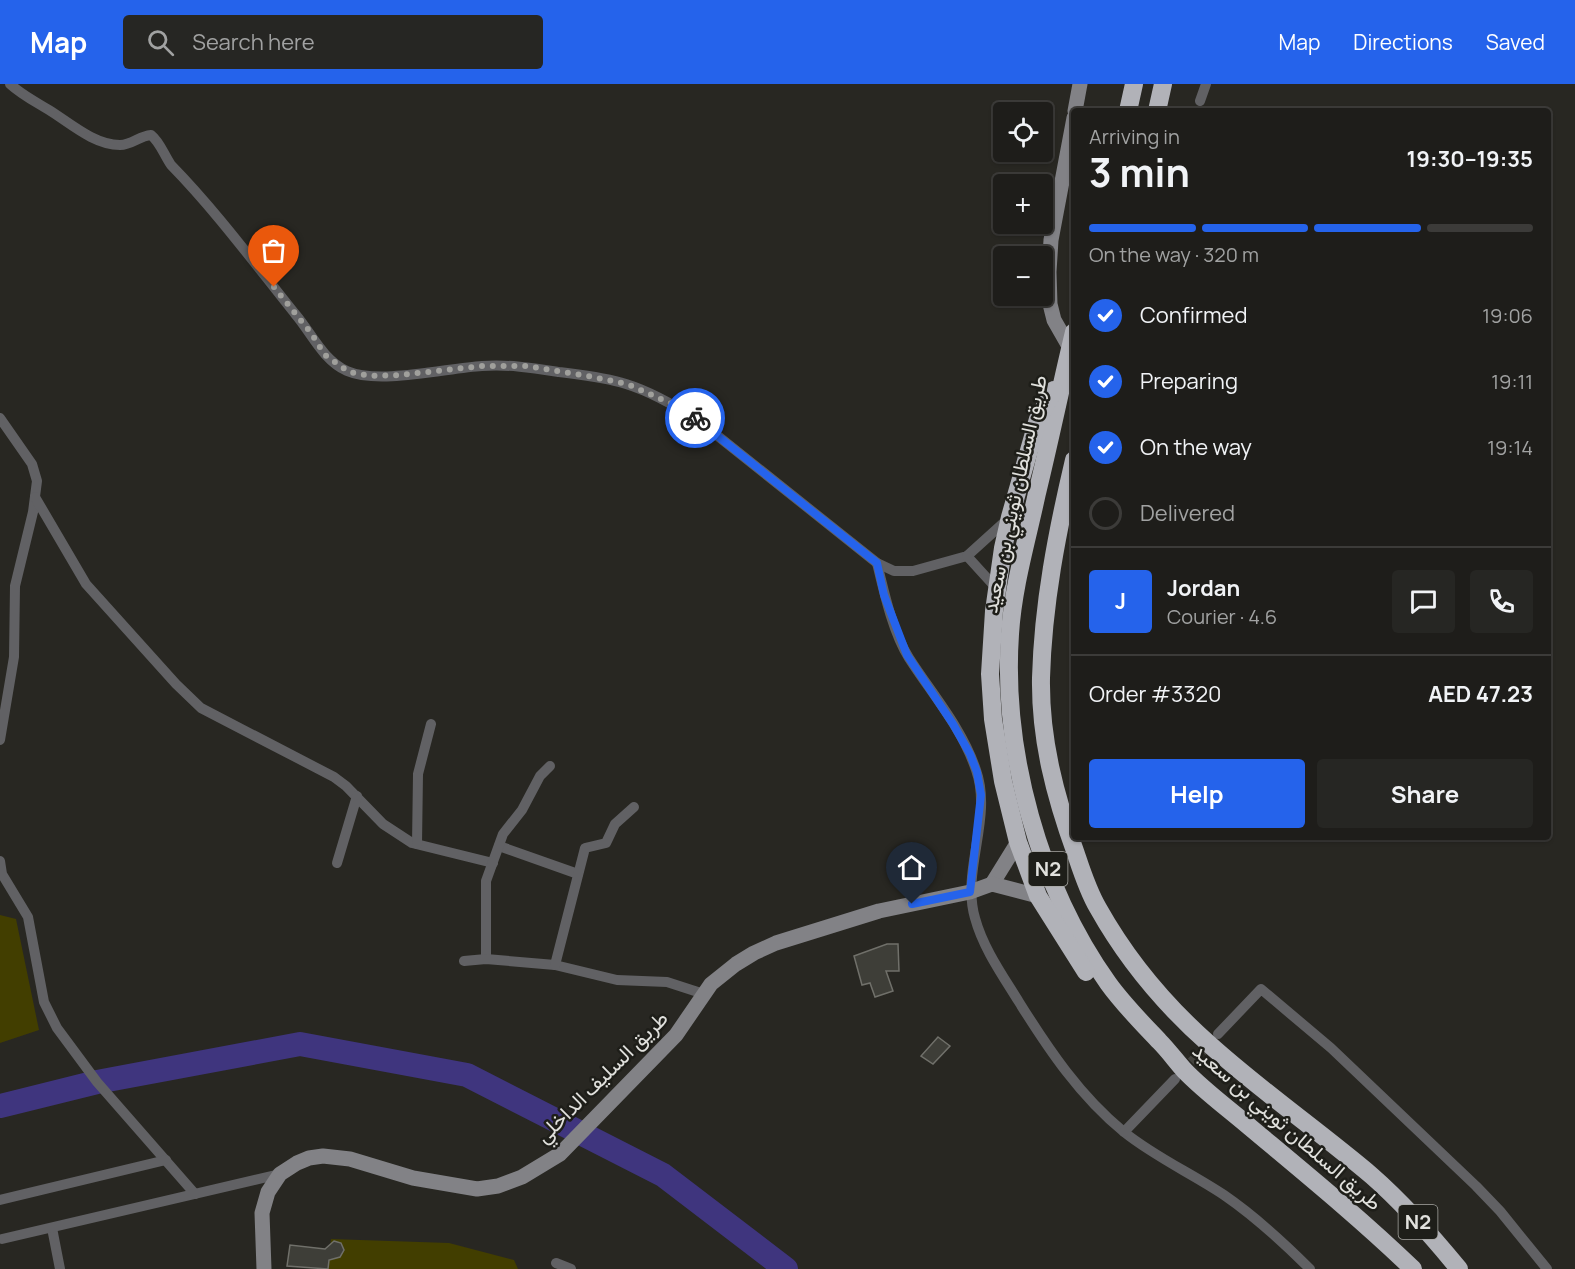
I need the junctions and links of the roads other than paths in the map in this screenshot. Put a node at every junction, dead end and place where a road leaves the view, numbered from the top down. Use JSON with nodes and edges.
{"nodes":[{"id":1,"x":10,"y":84,"type":"edge"},
{"id":2,"x":1080,"y":84,"type":"edge"},
{"id":3,"x":1134,"y":84,"type":"edge"},
{"id":4,"x":1163,"y":84,"type":"edge"},
{"id":5,"x":1206,"y":84,"type":"edge"},
{"id":6,"x":1200,"y":101,"type":"dead end"},
{"id":7,"x":1076,"y":108,"type":"edge"},
{"id":8,"x":1129,"y":108,"type":"edge"},
{"id":9,"x":1158,"y":108,"type":"edge"},
{"id":10,"x":1071,"y":134,"type":"edge"},
{"id":11,"x":1071,"y":339,"type":"edge"},
{"id":12,"x":1071,"y":344,"type":"edge"},
{"id":13,"x":1063,"y":372,"type":"junction"},
{"id":14,"x":0,"y":418,"type":"edge"},
{"id":15,"x":1071,"y":473,"type":"edge"},
{"id":16,"x":35,"y":497,"type":"junction"},
{"id":17,"x":1010,"y":517,"type":"junction"},
{"id":18,"x":967,"y":556,"type":"junction"},
{"id":19,"x":877,"y":563,"type":"junction"},
{"id":20,"x":997,"y":589,"type":"junction"},
{"id":21,"x":431,"y":724,"type":"dead end"},
{"id":22,"x":0,"y":740,"type":"edge"},
{"id":23,"x":550,"y":766,"type":"dead end"},
{"id":24,"x":357,"y":796,"type":"junction"},
{"id":25,"x":634,"y":807,"type":"dead end"},
{"id":26,"x":1071,"y":838,"type":"edge"},
{"id":27,"x":1072,"y":840,"type":"edge"},
{"id":28,"x":1018,"y":842,"type":"junction"},
{"id":29,"x":417,"y":844,"type":"junction"},
{"id":30,"x":499,"y":846,"type":"junction"},
{"id":31,"x":0,"y":861,"type":"edge"},
{"id":32,"x":337,"y":863,"type":"dead end"},
{"id":33,"x":493,"y":863,"type":"junction"},
{"id":34,"x":1,"y":873,"type":"edge"},
{"id":35,"x":578,"y":874,"type":"junction"},
{"id":36,"x":992,"y":884,"type":"junction"},
{"id":37,"x":970,"y":892,"type":"junction"},
{"id":38,"x":1038,"y":896,"type":"junction"},
{"id":39,"x":486,"y":959,"type":"junction"},
{"id":40,"x":464,"y":961,"type":"dead end"},
{"id":41,"x":555,"y":965,"type":"junction"},
{"id":42,"x":704,"y":994,"type":"junction"},
{"id":43,"x":1218,"y":1034,"type":"tunnel mouth"},
{"id":44,"x":1180,"y":1076,"type":"junction"},
{"id":45,"x":1124,"y":1132,"type":"junction"},
{"id":46,"x":166,"y":1160,"type":"junction"},
{"id":47,"x":280,"y":1174,"type":"junction"},
{"id":48,"x":195,"y":1194,"type":"junction"},
{"id":49,"x":0,"y":1200,"type":"edge"},
{"id":50,"x":52,"y":1228,"type":"junction"},
{"id":51,"x":2,"y":1239,"type":"dead end"},
{"id":52,"x":556,"y":1263,"type":"dead end"},
{"id":53,"x":60,"y":1269,"type":"edge"},
{"id":54,"x":264,"y":1269,"type":"edge"},
{"id":55,"x":571,"y":1269,"type":"edge"},
{"id":56,"x":1310,"y":1269,"type":"edge"},
{"id":57,"x":1413,"y":1269,"type":"edge"},
{"id":58,"x":1459,"y":1269,"type":"edge"},
{"id":59,"x":1548,"y":1269,"type":"edge"}],
"edges":[{"from":1,"to":19,"type":"street"},
{"from":2,"to":7,"type":"street"},
{"from":3,"to":8,"type":"highway"},
{"from":4,"to":9,"type":"highway"},
{"from":5,"to":6,"type":"street"},
{"from":10,"to":11,"type":"street"},
{"from":12,"to":13,"type":"highway","name":"طريق السلطان ثويني بن سعيد","number":"N2"},
{"from":13,"to":17,"type":"highway"},
{"from":13,"to":44,"type":"highway","name":"طريق السلطان ثويني بن سعيد","number":"N2"},
{"from":14,"to":16,"type":"street"},
{"from":15,"to":26,"type":"highway","name":"طريق السلطان ثويني بن سعيد","number":"N2"},
{"from":16,"to":22,"type":"street"},
{"from":16,"to":24,"type":"street"},
{"from":17,"to":18,"type":"street"},
{"from":17,"to":20,"type":"highway"},
{"from":18,"to":19,"type":"street"},
{"from":18,"to":20,"type":"street"},
{"from":19,"to":37,"type":"street"},
{"from":20,"to":28,"type":"highway"},
{"from":21,"to":29,"type":"street"},
{"from":23,"to":30,"type":"street"},
{"from":24,"to":29,"type":"street"},
{"from":24,"to":32,"type":"street"},
{"from":25,"to":35,"type":"street"},
{"from":27,"to":58,"type":"highway","name":"طريق السلطان ثويني بن سعيد","number":"N2"},
{"from":28,"to":36,"type":"street"},
{"from":28,"to":38,"type":"highway"},
{"from":29,"to":33,"type":"street"},
{"from":30,"to":33,"type":"street"},
{"from":30,"to":35,"type":"street"},
{"from":31,"to":34,"type":"street"},
{"from":33,"to":39,"type":"street"},
{"from":34,"to":46,"type":"street"},
{"from":35,"to":41,"type":"street"},
{"from":36,"to":37,"type":"street","name":"طريق السليف الداخلي"},
{"from":36,"to":38,"type":"street"},
{"from":37,"to":42,"type":"street","name":"طريق السليف الداخلي"},
{"from":37,"to":45,"type":"street"},
{"from":38,"to":44,"type":"highway"},
{"from":39,"to":40,"type":"street"},
{"from":39,"to":41,"type":"street"},
{"from":41,"to":42,"type":"street"},
{"from":42,"to":47,"type":"street","name":"طريق السليف الداخلي"},
{"from":43,"to":59,"type":"street"},
{"from":44,"to":45,"type":"street"},
{"from":44,"to":57,"type":"highway","name":"طريق السلطان ثويني بن سعيد","number":"N2"},
{"from":45,"to":56,"type":"street"},
{"from":46,"to":48,"type":"street"},
{"from":46,"to":49,"type":"street"},
{"from":47,"to":48,"type":"street"},
{"from":47,"to":54,"type":"street"},
{"from":48,"to":50,"type":"street"},
{"from":50,"to":51,"type":"street"},
{"from":50,"to":53,"type":"street"},
{"from":52,"to":55,"type":"street"}]}
